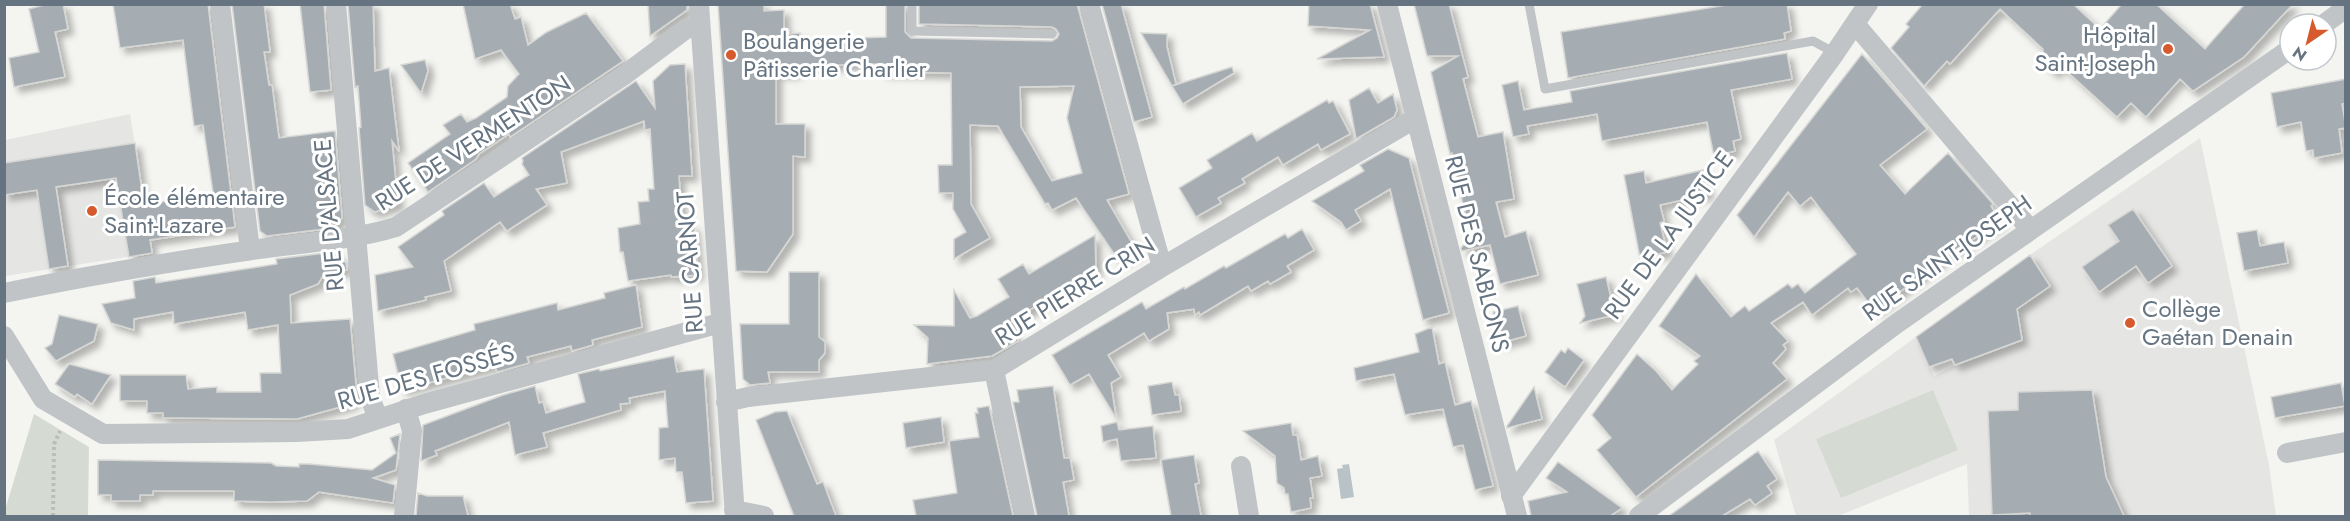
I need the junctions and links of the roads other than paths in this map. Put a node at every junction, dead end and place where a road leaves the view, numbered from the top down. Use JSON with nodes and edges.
{"nodes":[{"id":1,"x":220,"y":4,"type":"edge"},
{"id":2,"x":336,"y":4,"type":"edge"},
{"id":3,"x":699,"y":4,"type":"edge"},
{"id":4,"x":912,"y":4,"type":"edge"},
{"id":5,"x":1089,"y":4,"type":"edge"},
{"id":6,"x":1387,"y":4,"type":"edge"},
{"id":7,"x":1529,"y":4,"type":"edge"},
{"id":8,"x":1868,"y":4,"type":"edge"},
{"id":9,"x":1855,"y":24,"type":"junction"},
{"id":10,"x":699,"y":26,"type":"junction"},
{"id":11,"x":1052,"y":34,"type":"dead end"},
{"id":12,"x":1835,"y":53,"type":"junction"},
{"id":13,"x":2278,"y":57,"type":"edge"},
{"id":14,"x":1416,"y":118,"type":"junction"},
{"id":15,"x":2030,"y":229,"type":"junction"},
{"id":16,"x":356,"y":236,"type":"junction"},
{"id":17,"x":250,"y":250,"type":"junction"},
{"id":18,"x":1162,"y":267,"type":"junction"},
{"id":19,"x":4,"y":293,"type":"edge"},
{"id":20,"x":720,"y":323,"type":"junction"},
{"id":21,"x":4,"y":336,"type":"edge"},
{"id":22,"x":994,"y":370,"type":"junction"},
{"id":23,"x":726,"y":402,"type":"junction"},
{"id":24,"x":406,"y":410,"type":"junction"},
{"id":25,"x":378,"y":419,"type":"junction"},
{"id":26,"x":2346,"y":442,"type":"edge"},
{"id":27,"x":2287,"y":453,"type":"dead end"},
{"id":28,"x":1241,"y":466,"type":"dead end"},
{"id":29,"x":1511,"y":496,"type":"junction"},
{"id":30,"x":735,"y":513,"type":"edge"},
{"id":31,"x":404,"y":516,"type":"edge"},
{"id":32,"x":764,"y":516,"type":"edge"},
{"id":33,"x":1025,"y":516,"type":"edge"},
{"id":34,"x":1248,"y":516,"type":"edge"},
{"id":35,"x":1516,"y":516,"type":"edge"},
{"id":36,"x":1639,"y":516,"type":"edge"}],
"edges":[{"from":1,"to":17,"type":"street"},
{"from":2,"to":16,"type":"street","name":"RUE D'ALSACE"},
{"from":3,"to":10,"type":"street","name":"RUE CARNOT"},
{"from":4,"to":11,"type":"lane"},
{"from":5,"to":18,"type":"street"},
{"from":6,"to":14,"type":"street","name":"RUE DES SABLONS"},
{"from":7,"to":12,"type":"lane"},
{"from":8,"to":9,"type":"street","name":"RUE DE LA JUSTICE"},
{"from":9,"to":12,"type":"street","name":"RUE DE LA JUSTICE"},
{"from":9,"to":15,"type":"street"},
{"from":10,"to":16,"type":"street","name":"RUE DE VERMENTON"},
{"from":10,"to":20,"type":"street","name":"RUE CARNOT"},
{"from":12,"to":29,"type":"street","name":"RUE DE LA JUSTICE"},
{"from":13,"to":15,"type":"street","name":"RUE SAINT-JOSEPH"},
{"from":14,"to":18,"type":"street","name":"RUE PIERRE CRIN"},
{"from":14,"to":29,"type":"street","name":"RUE DES SABLONS"},
{"from":15,"to":36,"type":"street","name":"RUE SAINT-JOSEPH"},
{"from":16,"to":17,"type":"street","name":"RUE DE VERMENTON"},
{"from":16,"to":25,"type":"street","name":"RUE D'ALSACE"},
{"from":17,"to":19,"type":"street","name":"RUE DE VERMENTON"},
{"from":18,"to":22,"type":"street","name":"RUE PIERRE CRIN"},
{"from":20,"to":23,"type":"street","name":"RUE CARNOT"},
{"from":20,"to":24,"type":"street","name":"RUE DES FOSSÉS"},
{"from":21,"to":25,"type":"street","name":"RUE DES FOSSÉS"},
{"from":22,"to":23,"type":"street","name":"RUE PIERRE CRIN"},
{"from":22,"to":33,"type":"street"},
{"from":23,"to":30,"type":"street","name":"RUE CARNOT"},
{"from":24,"to":25,"type":"street","name":"RUE DES FOSSÉS"},
{"from":24,"to":31,"type":"street"},
{"from":26,"to":27,"type":"street"},
{"from":28,"to":34,"type":"street"},
{"from":29,"to":35,"type":"street","name":"RUE DES SABLONS"},
{"from":30,"to":32,"type":"street"}]}
